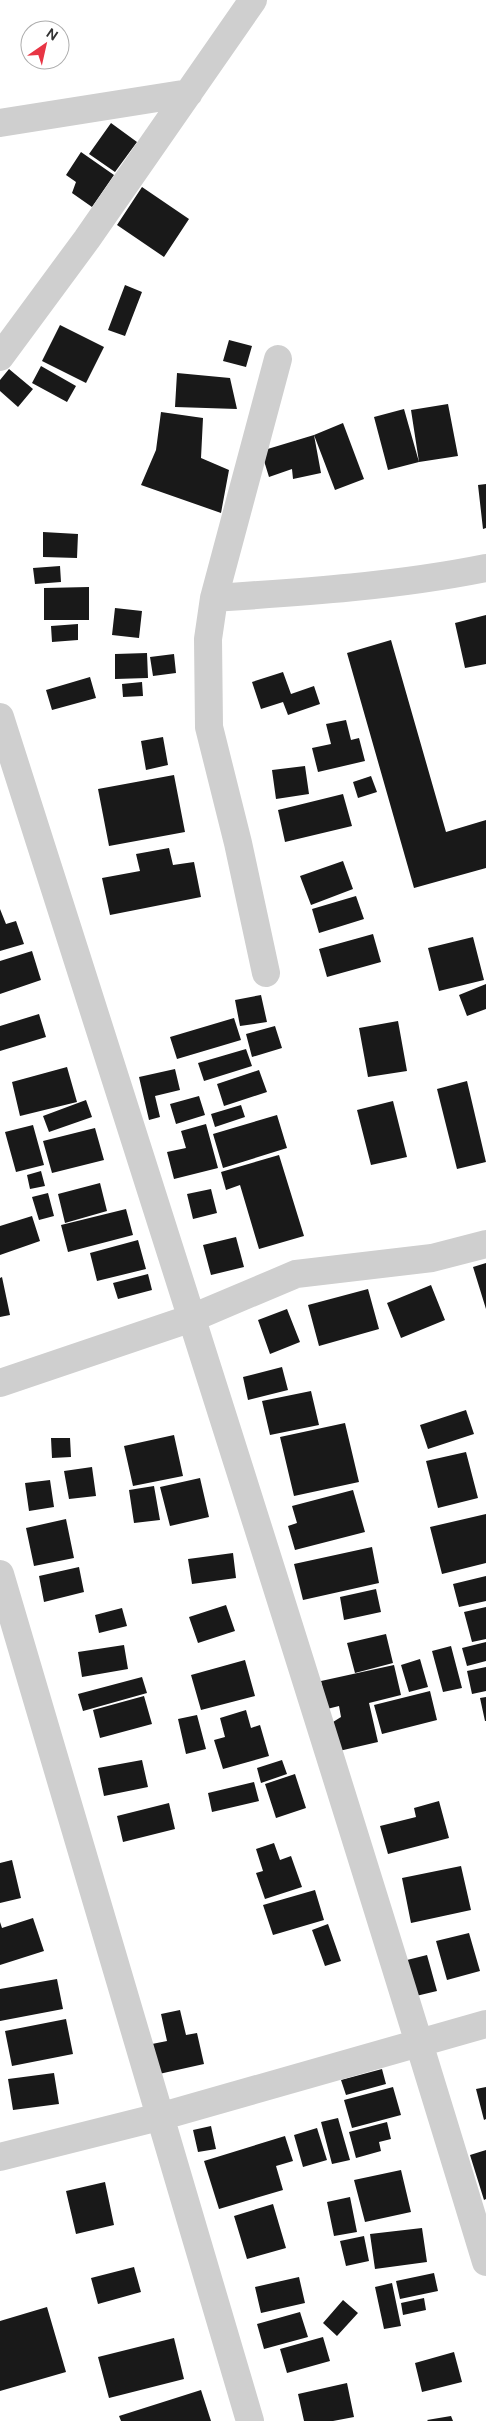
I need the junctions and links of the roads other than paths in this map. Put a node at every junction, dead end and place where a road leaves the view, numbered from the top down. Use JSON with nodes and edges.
{"nodes":[{"id":1,"x":253,"y":0,"type":"edge"},
{"id":2,"x":189,"y":92,"type":"junction"},
{"id":3,"x":0,"y":124,"type":"edge"},
{"id":4,"x":0,"y":357,"type":"edge"},
{"id":5,"x":278,"y":359,"type":"dead end"},
{"id":6,"x":486,"y":568,"type":"edge"},
{"id":7,"x":214,"y":598,"type":"junction"},
{"id":8,"x":0,"y":717,"type":"edge"},
{"id":9,"x":266,"y":973,"type":"dead end"},
{"id":10,"x":486,"y":1244,"type":"edge"},
{"id":11,"x":192,"y":1318,"type":"junction"},
{"id":12,"x":0,"y":1383,"type":"edge"},
{"id":13,"x":0,"y":1574,"type":"edge"},
{"id":14,"x":486,"y":2024,"type":"edge"},
{"id":15,"x":420,"y":2043,"type":"junction"},
{"id":16,"x":159,"y":2117,"type":"junction"},
{"id":17,"x":0,"y":2157,"type":"edge"},
{"id":18,"x":486,"y":2262,"type":"edge"},
{"id":19,"x":250,"y":2421,"type":"edge"}],
"edges":[{"from":1,"to":2,"type":"street"},
{"from":2,"to":3,"type":"street"},
{"from":2,"to":4,"type":"street"},
{"from":5,"to":7,"type":"street"},
{"from":6,"to":7,"type":"street"},
{"from":7,"to":9,"type":"street"},
{"from":8,"to":11,"type":"street"},
{"from":10,"to":11,"type":"street"},
{"from":11,"to":12,"type":"street"},
{"from":11,"to":15,"type":"street"},
{"from":13,"to":16,"type":"street"},
{"from":14,"to":15,"type":"street"},
{"from":15,"to":16,"type":"street"},
{"from":15,"to":18,"type":"street"},
{"from":16,"to":17,"type":"street"},
{"from":16,"to":19,"type":"street"}]}
